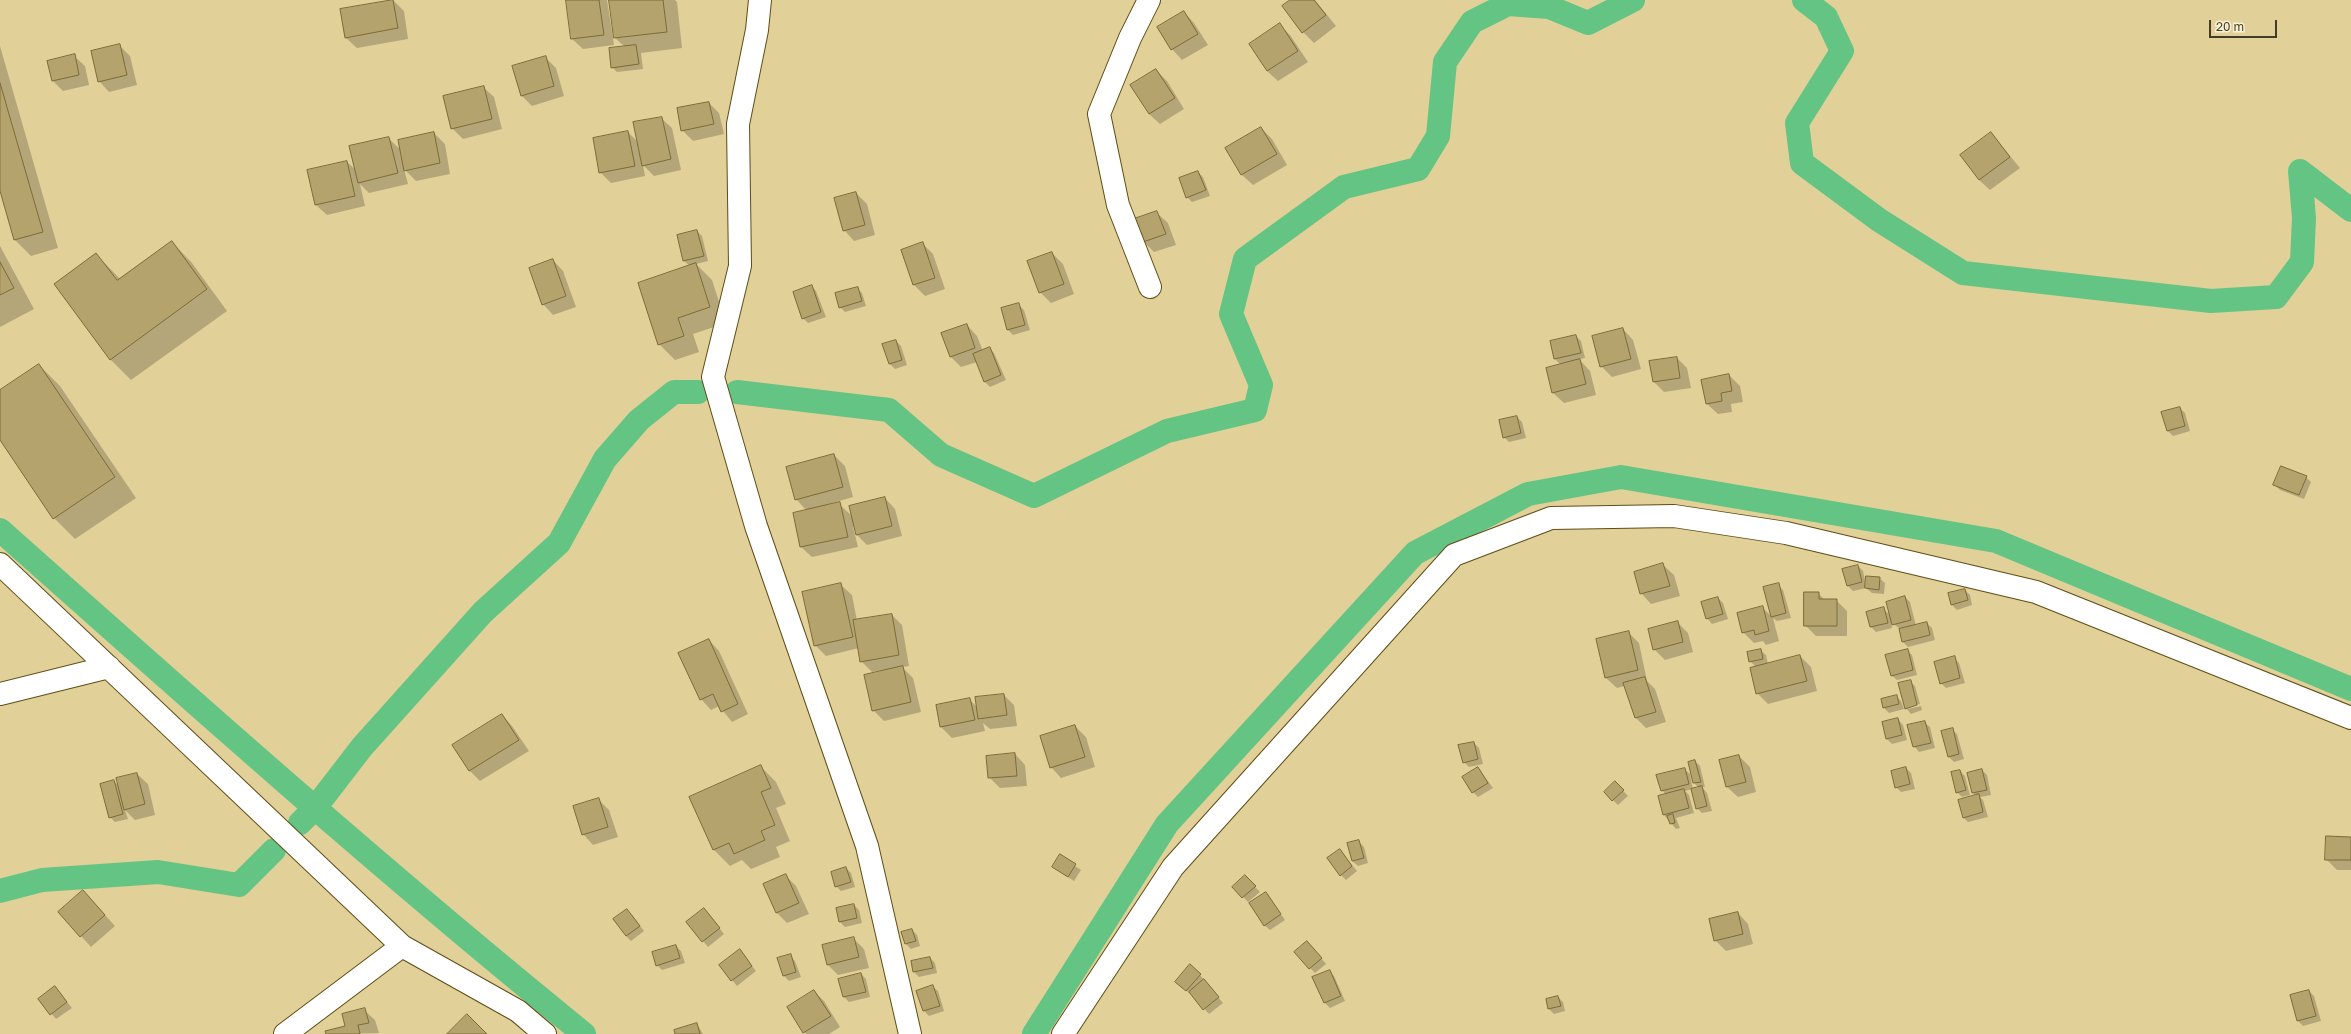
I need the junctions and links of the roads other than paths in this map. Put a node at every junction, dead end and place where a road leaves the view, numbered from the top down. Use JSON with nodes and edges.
{"nodes":[{"id":1,"x":760,"y":0,"type":"edge"},
{"id":2,"x":1149,"y":0,"type":"edge"},
{"id":3,"x":1150,"y":286,"type":"dead end"},
{"id":4,"x":0,"y":564,"type":"edge"},
{"id":5,"x":109,"y":667,"type":"junction"},
{"id":6,"x":0,"y":694,"type":"edge"},
{"id":7,"x":2351,"y":718,"type":"edge"},
{"id":8,"x":402,"y":946,"type":"junction"},
{"id":9,"x":296,"y":1030,"type":"edge"},
{"id":10,"x":545,"y":1034,"type":"edge"},
{"id":11,"x":910,"y":1034,"type":"edge"},
{"id":12,"x":1063,"y":1034,"type":"edge"}],
"edges":[{"from":1,"to":11,"type":"street"},
{"from":2,"to":3,"type":"street"},
{"from":4,"to":5,"type":"street"},
{"from":5,"to":6,"type":"street"},
{"from":5,"to":8,"type":"street"},
{"from":7,"to":12,"type":"street"},
{"from":8,"to":9,"type":"street"},
{"from":8,"to":10,"type":"street"}]}
